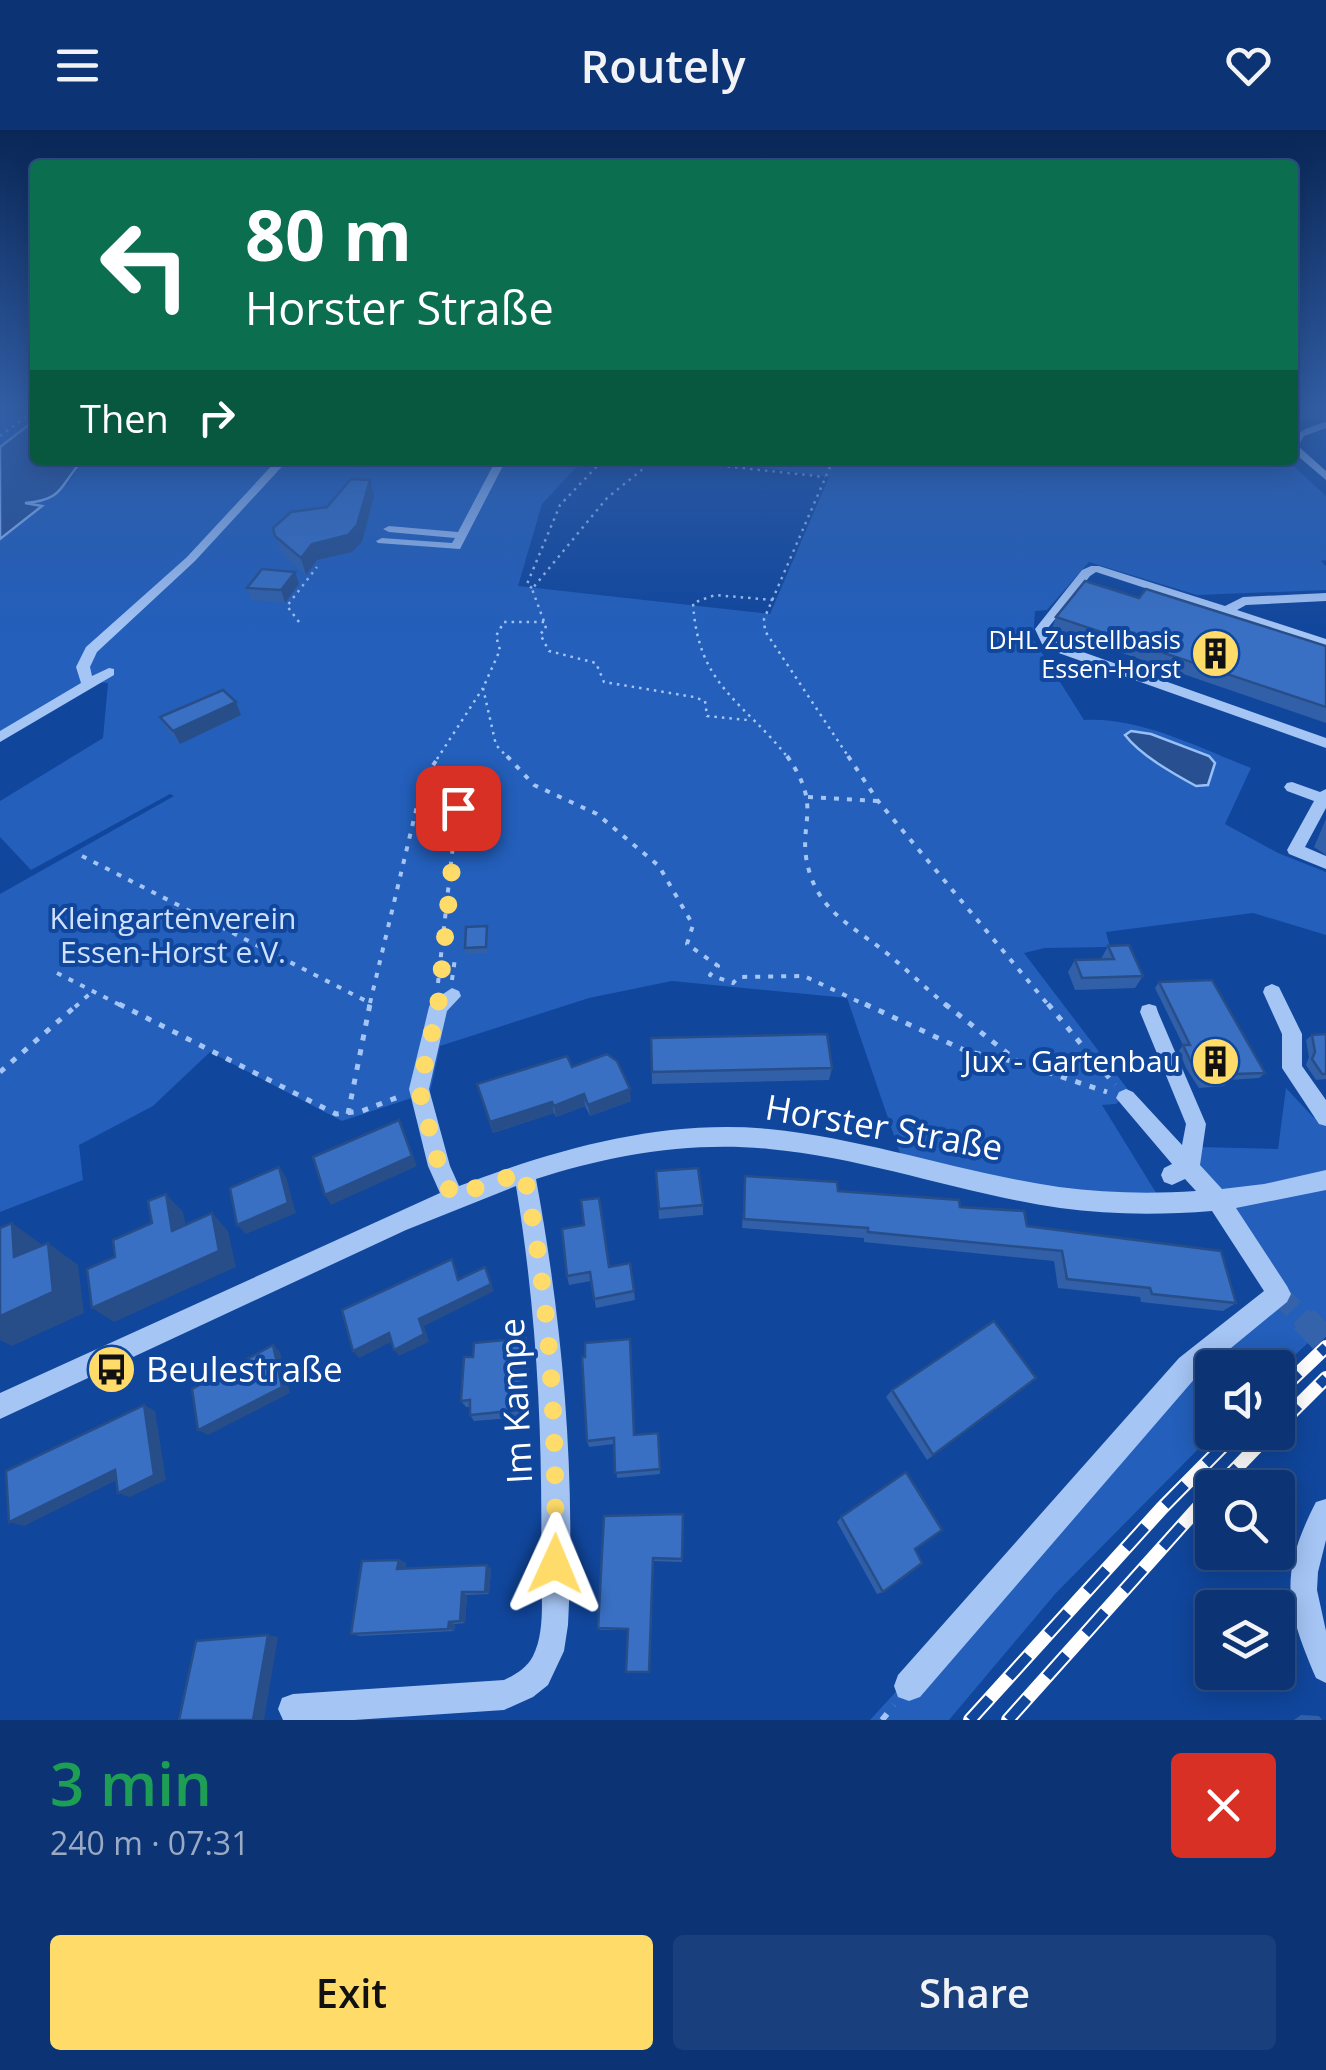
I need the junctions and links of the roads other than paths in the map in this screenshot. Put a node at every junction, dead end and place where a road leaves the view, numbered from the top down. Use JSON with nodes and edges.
{"nodes":[{"id":1,"x":263,"y":482,"type":"edge"},
{"id":2,"x":490,"y":482,"type":"edge"},
{"id":3,"x":390,"y":529,"type":"dead end"},
{"id":4,"x":463,"y":535,"type":"junction"},
{"id":5,"x":382,"y":541,"type":"dead end"},
{"id":6,"x":1326,"y":596,"type":"edge"},
{"id":7,"x":1226,"y":610,"type":"junction"},
{"id":8,"x":1326,"y":643,"type":"edge"},
{"id":9,"x":109,"y":672,"type":"dead end"},
{"id":10,"x":88,"y":684,"type":"junction"},
{"id":11,"x":0,"y":737,"type":"edge"},
{"id":12,"x":1326,"y":743,"type":"edge"},
{"id":13,"x":1292,"y":787,"type":"dead end"},
{"id":14,"x":1325,"y":798,"type":"edge"},
{"id":15,"x":1326,"y":863,"type":"edge"},
{"id":16,"x":1272,"y":992,"type":"dead end"},
{"id":17,"x":445,"y":1002,"type":"road end"},
{"id":18,"x":1149,"y":1012,"type":"dead end"},
{"id":19,"x":1126,"y":1098,"type":"road end"},
{"id":20,"x":1326,"y":1117,"type":"edge"},
{"id":21,"x":1180,"y":1171,"type":"junction"},
{"id":22,"x":524,"y":1172,"type":"junction"},
{"id":23,"x":1326,"y":1180,"type":"edge"},
{"id":24,"x":452,"y":1196,"type":"junction"},
{"id":25,"x":1216,"y":1199,"type":"junction"},
{"id":26,"x":0,"y":1406,"type":"edge"},
{"id":27,"x":1326,"y":1512,"type":"edge"},
{"id":28,"x":1326,"y":1668,"type":"edge"},
{"id":29,"x":910,"y":1686,"type":"dead end"},
{"id":30,"x":293,"y":1710,"type":"dead end"}],
"edges":[{"from":1,"to":10,"type":"street"},
{"from":2,"to":4,"type":"street"},
{"from":3,"to":4,"type":"street"},
{"from":4,"to":5,"type":"street"},
{"from":6,"to":7,"type":"street"},
{"from":7,"to":8,"type":"street"},
{"from":7,"to":12,"type":"street"},
{"from":9,"to":10,"type":"street"},
{"from":10,"to":11,"type":"street"},
{"from":13,"to":14,"type":"street"},
{"from":14,"to":15,"type":"street"},
{"from":16,"to":20,"type":"street"},
{"from":17,"to":24,"type":"street"},
{"from":18,"to":21,"type":"street"},
{"from":19,"to":21,"type":"street"},
{"from":21,"to":25,"type":"street"},
{"from":22,"to":24,"type":"street","name":"Horster Straße"},
{"from":22,"to":25,"type":"street","name":"Horster Straße"},
{"from":22,"to":30,"type":"street","name":"Im Kampe"},
{"from":23,"to":25,"type":"street","name":"Horster Straße"},
{"from":24,"to":26,"type":"street","name":"Horster Straße"},
{"from":25,"to":29,"type":"street"},
{"from":27,"to":28,"type":"street"}]}
